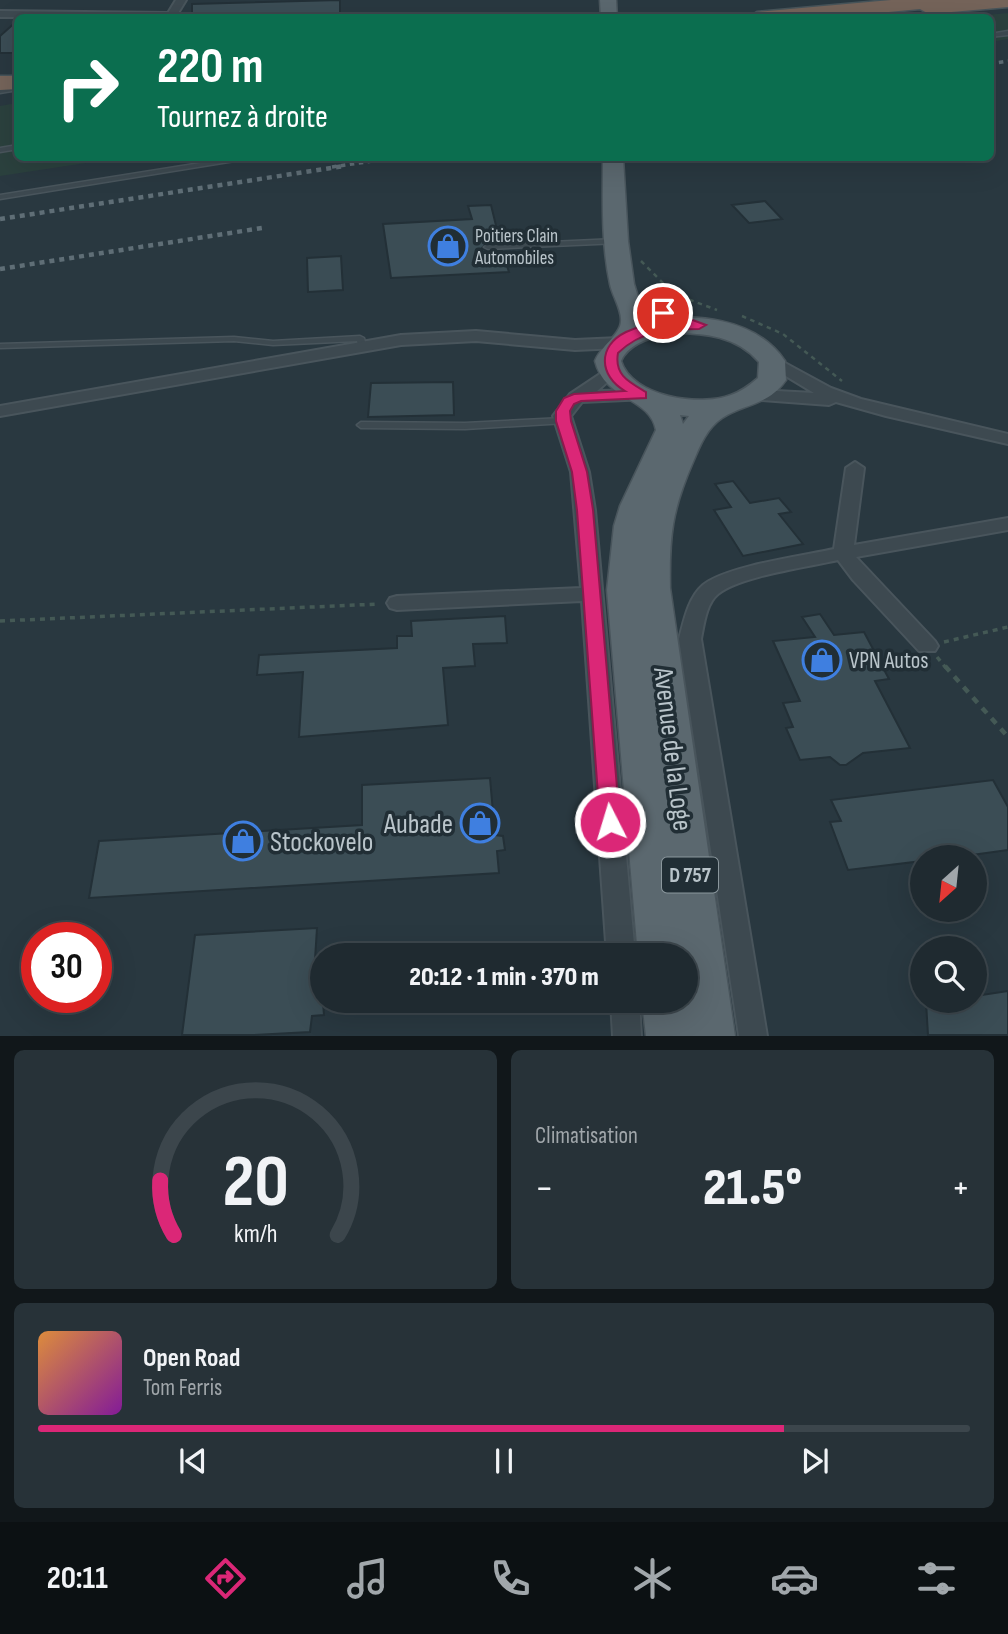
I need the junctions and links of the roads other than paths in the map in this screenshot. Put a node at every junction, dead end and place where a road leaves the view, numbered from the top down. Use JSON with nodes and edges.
{"nodes":[{"id":1,"x":953,"y":0,"type":"edge"},
{"id":2,"x":1008,"y":1,"type":"edge"},
{"id":3,"x":801,"y":14,"type":"edge"},
{"id":4,"x":867,"y":14,"type":"edge"},
{"id":5,"x":222,"y":161,"type":"edge"},
{"id":6,"x":613,"y":161,"type":"edge"},
{"id":7,"x":0,"y":197,"type":"edge"},
{"id":8,"x":488,"y":247,"type":"dead end"},
{"id":9,"x":625,"y":252,"type":"junction"},
{"id":10,"x":710,"y":318,"type":"junction"},
{"id":11,"x":362,"y":345,"type":"junction"},
{"id":12,"x":0,"y":346,"type":"edge"},
{"id":13,"x":617,"y":353,"type":"junction"},
{"id":14,"x":772,"y":361,"type":"junction"},
{"id":15,"x":755,"y":395,"type":"junction"},
{"id":16,"x":579,"y":397,"type":"junction"},
{"id":17,"x":645,"y":397,"type":"junction"},
{"id":18,"x":723,"y":405,"type":"junction"},
{"id":19,"x":875,"y":407,"type":"junction"},
{"id":20,"x":0,"y":411,"type":"edge"},
{"id":21,"x":563,"y":421,"type":"junction"},
{"id":22,"x":360,"y":425,"type":"dead end"},
{"id":23,"x":1008,"y":439,"type":"edge"},
{"id":24,"x":855,"y":468,"type":"dead end"},
{"id":25,"x":1008,"y":524,"type":"edge"},
{"id":26,"x":844,"y":553,"type":"junction"},
{"id":27,"x":623,"y":591,"type":"junction"},
{"id":28,"x":397,"y":603,"type":"road end"},
{"id":29,"x":927,"y":646,"type":"road end"},
{"id":30,"x":621,"y":943,"type":"edge"},
{"id":31,"x":659,"y":943,"type":"edge"},
{"id":32,"x":626,"y":1013,"type":"edge"},
{"id":33,"x":666,"y":1013,"type":"edge"},
{"id":34,"x":628,"y":1035,"type":"edge"},
{"id":35,"x":668,"y":1035,"type":"edge"},
{"id":36,"x":712,"y":1035,"type":"edge"},
{"id":37,"x":753,"y":1035,"type":"edge"}],
"edges":[{"from":1,"to":3,"type":"highway"},
{"from":2,"to":4,"type":"highway"},
{"from":5,"to":7,"type":"lane"},
{"from":6,"to":9,"type":"main road"},
{"from":8,"to":9,"type":"lane"},
{"from":9,"to":10,"type":"main road"},
{"from":9,"to":13,"type":"main road"},
{"from":10,"to":13,"type":"main road"},
{"from":10,"to":14,"type":"main road"},
{"from":11,"to":12,"type":"lane"},
{"from":11,"to":13,"type":"street"},
{"from":11,"to":20,"type":"street"},
{"from":13,"to":16,"type":"street"},
{"from":13,"to":17,"type":"main road"},
{"from":14,"to":15,"type":"main road"},
{"from":14,"to":19,"type":"street"},
{"from":15,"to":18,"type":"main road"},
{"from":15,"to":19,"type":"street"},
{"from":16,"to":17,"type":"street"},
{"from":16,"to":21,"type":"street"},
{"from":17,"to":18,"type":"main road"},
{"from":17,"to":27,"type":"main road","number":"D 757"},
{"from":18,"to":27,"type":"main road","number":"D 757"},
{"from":19,"to":23,"type":"street"},
{"from":21,"to":22,"type":"lane"},
{"from":21,"to":27,"type":"street"},
{"from":24,"to":26,"type":"street"},
{"from":25,"to":26,"type":"street"},
{"from":26,"to":29,"type":"street"},
{"from":26,"to":37,"type":"street"},
{"from":27,"to":28,"type":"street"},
{"from":27,"to":30,"type":"street"},
{"from":27,"to":31,"type":"main road","name":"Avenue de la Loge","number":"D 757"},
{"from":27,"to":36,"type":"main road","name":"Avenue de la Loge","number":"D 757"},
{"from":32,"to":34,"type":"street"},
{"from":33,"to":35,"type":"main road"}]}
